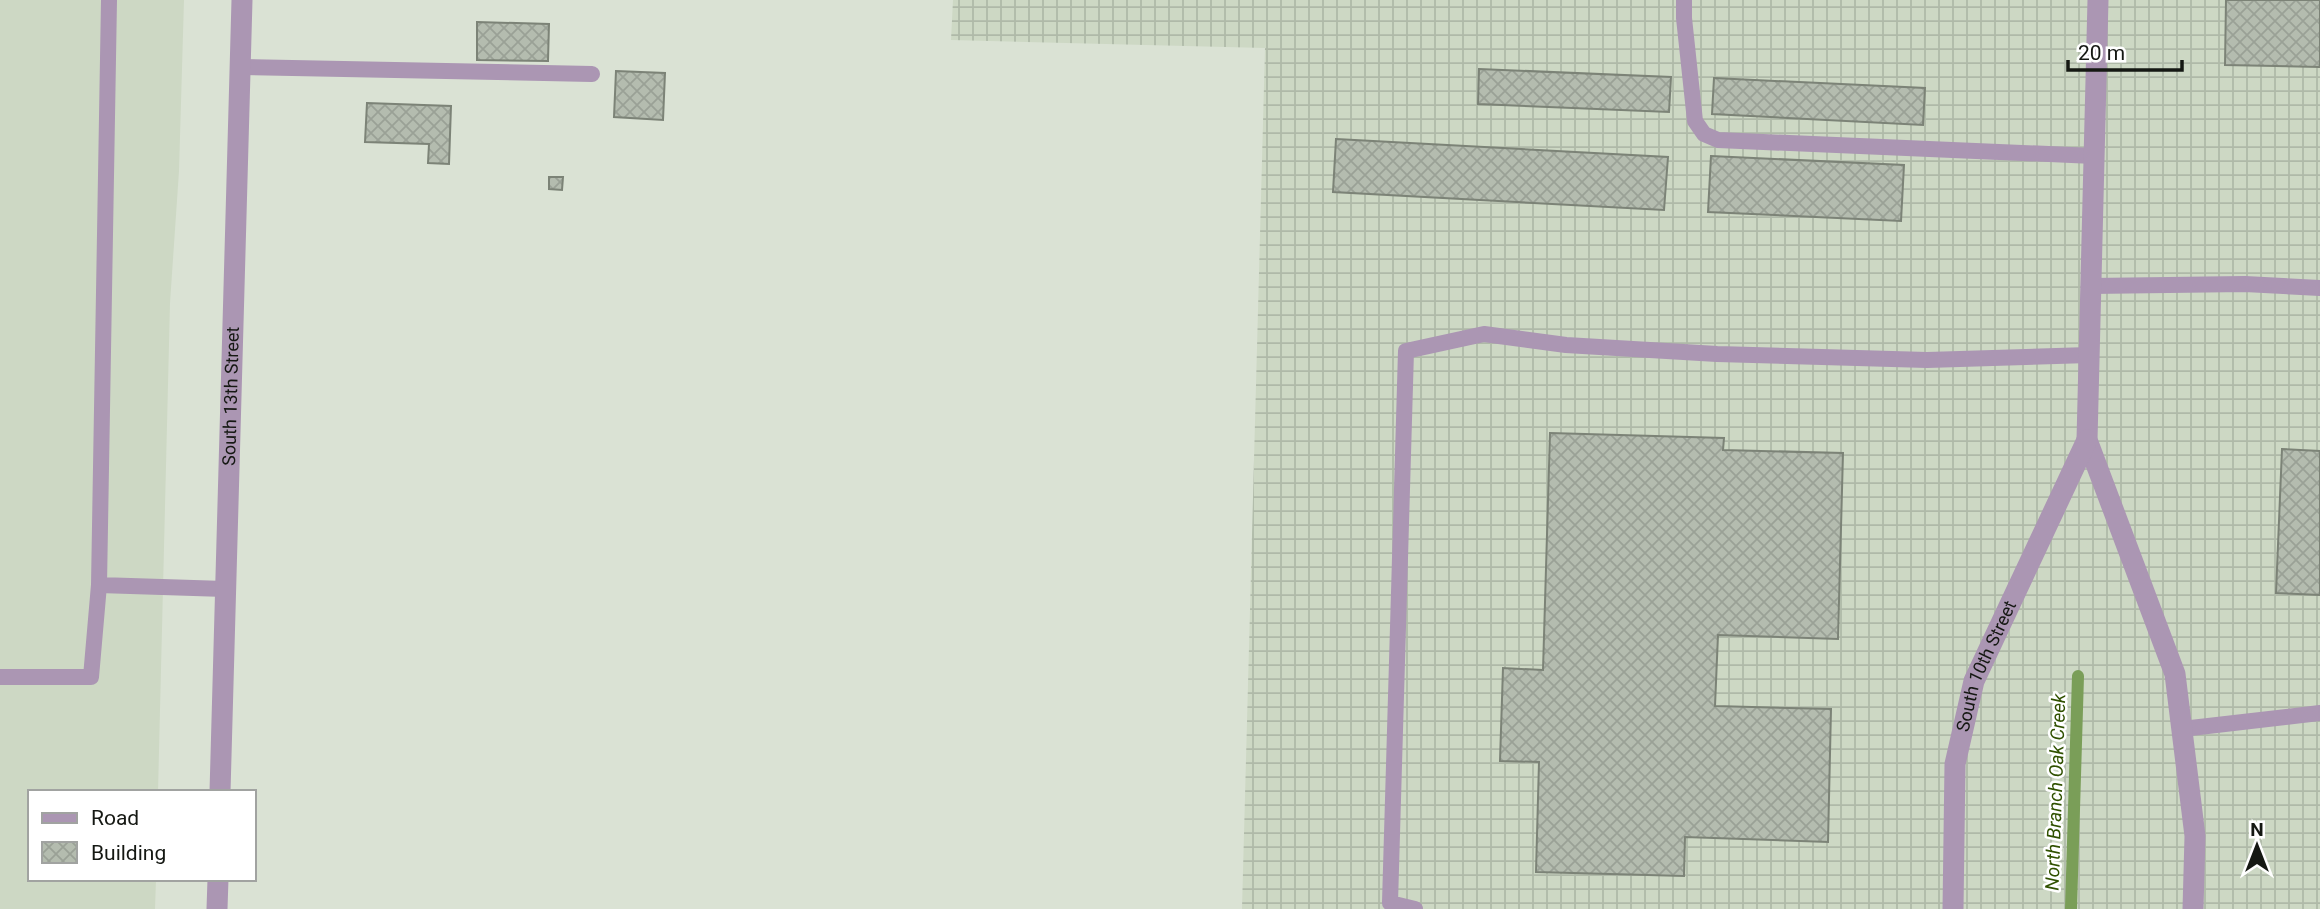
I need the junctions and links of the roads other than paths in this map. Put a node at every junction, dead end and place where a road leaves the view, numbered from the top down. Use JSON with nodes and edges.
{"nodes":[{"id":1,"x":109,"y":0,"type":"edge"},
{"id":2,"x":242,"y":0,"type":"edge"},
{"id":3,"x":1684,"y":0,"type":"edge"},
{"id":4,"x":2098,"y":0,"type":"edge"},
{"id":5,"x":240,"y":67,"type":"junction"},
{"id":6,"x":592,"y":74,"type":"dead end"},
{"id":7,"x":2094,"y":156,"type":"junction"},
{"id":8,"x":2091,"y":286,"type":"junction"},
{"id":9,"x":2320,"y":288,"type":"edge"},
{"id":10,"x":2089,"y":355,"type":"junction"},
{"id":11,"x":2087,"y":440,"type":"junction"},
{"id":12,"x":99,"y":585,"type":"junction"},
{"id":13,"x":225,"y":589,"type":"junction"},
{"id":14,"x":0,"y":677,"type":"edge"},
{"id":15,"x":2320,"y":713,"type":"edge"},
{"id":16,"x":2182,"y":730,"type":"junction"},
{"id":17,"x":220,"y":790,"type":"edge"},
{"id":18,"x":218,"y":881,"type":"edge"},
{"id":19,"x":217,"y":909,"type":"edge"},
{"id":20,"x":1415,"y":909,"type":"edge"},
{"id":21,"x":1953,"y":909,"type":"edge"},
{"id":22,"x":2193,"y":909,"type":"edge"}],
"edges":[{"from":1,"to":12,"type":"lane"},
{"from":2,"to":5,"type":"street","name":"South 13th Street"},
{"from":3,"to":7,"type":"lane"},
{"from":4,"to":7,"type":"street","name":"South 10th Street"},
{"from":5,"to":6,"type":"lane"},
{"from":5,"to":13,"type":"street","name":"South 13th Street"},
{"from":7,"to":8,"type":"street","name":"South 10th Street"},
{"from":8,"to":9,"type":"lane"},
{"from":8,"to":10,"type":"street","name":"South 10th Street"},
{"from":10,"to":11,"type":"street","name":"South 10th Street"},
{"from":10,"to":20,"type":"lane"},
{"from":11,"to":16,"type":"street","name":"South 10th Street"},
{"from":11,"to":21,"type":"street","name":"South 10th Street"},
{"from":12,"to":13,"type":"lane"},
{"from":12,"to":14,"type":"lane"},
{"from":13,"to":17,"type":"street","name":"South 13th Street"},
{"from":15,"to":16,"type":"lane"},
{"from":16,"to":22,"type":"street","name":"South 10th Street"},
{"from":18,"to":19,"type":"street"}]}
